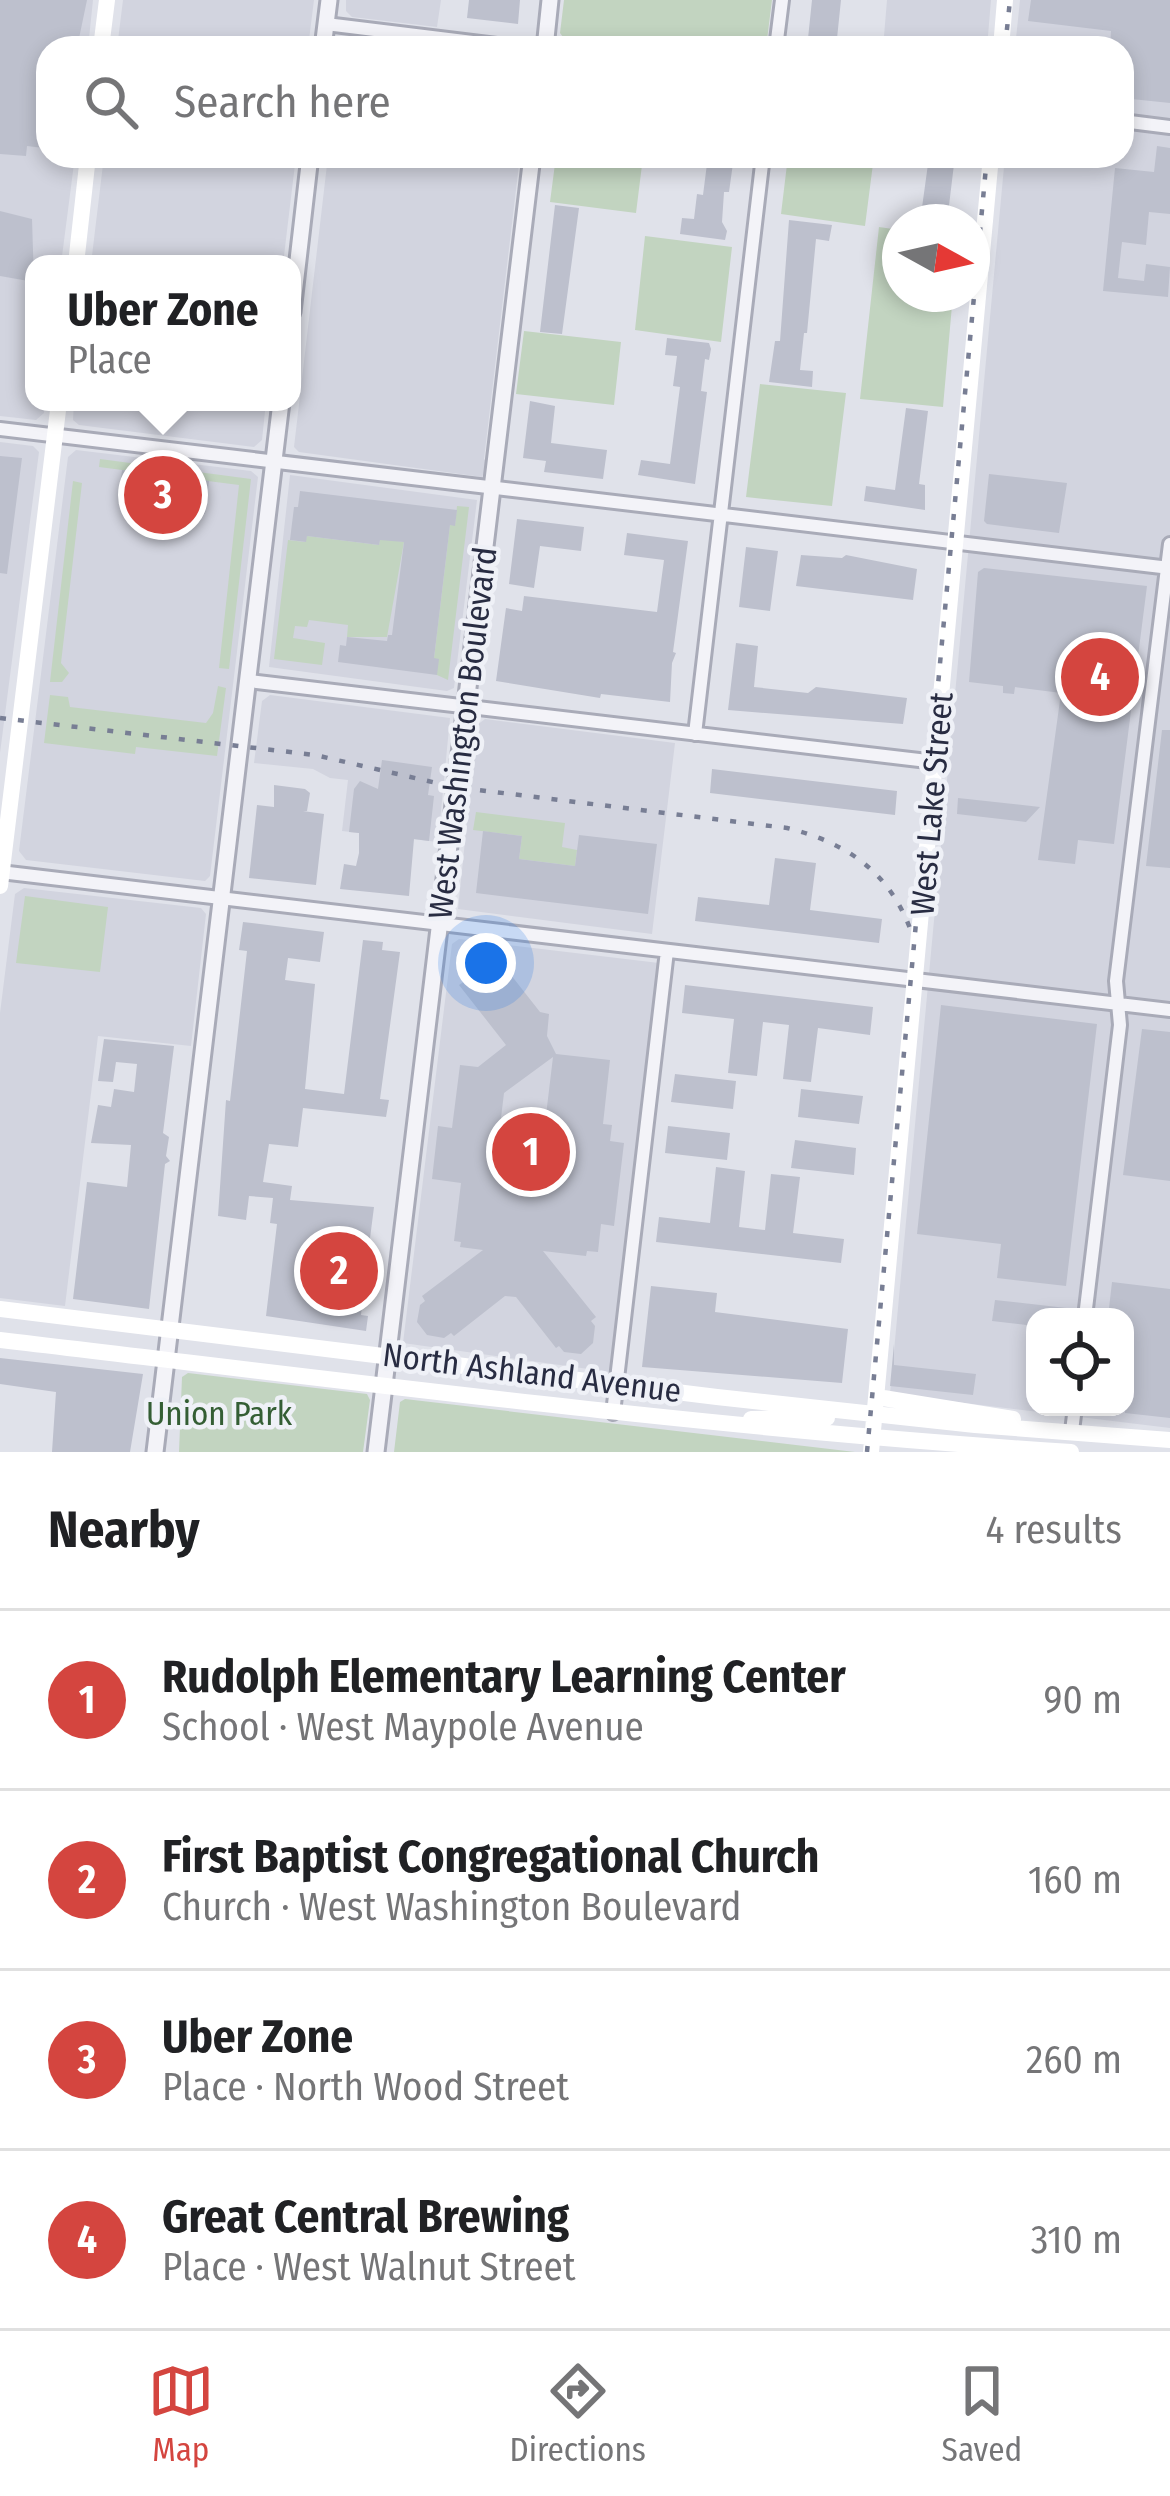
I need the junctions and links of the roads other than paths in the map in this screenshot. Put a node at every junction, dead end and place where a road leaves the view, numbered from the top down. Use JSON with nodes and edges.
{"nodes":[{"id":1,"x":107,"y":0,"type":"edge"},
{"id":2,"x":329,"y":0,"type":"edge"},
{"id":3,"x":550,"y":0,"type":"edge"},
{"id":4,"x":782,"y":0,"type":"edge"},
{"id":5,"x":1005,"y":0,"type":"edge"},
{"id":6,"x":326,"y":24,"type":"junction"},
{"id":7,"x":102,"y":36,"type":"edge"},
{"id":8,"x":324,"y":36,"type":"edge"},
{"id":9,"x":424,"y":36,"type":"edge"},
{"id":10,"x":546,"y":36,"type":"edge"},
{"id":11,"x":778,"y":36,"type":"edge"},
{"id":12,"x":1002,"y":36,"type":"edge"},
{"id":13,"x":1134,"y":122,"type":"edge"},
{"id":14,"x":1170,"y":127,"type":"edge"},
{"id":15,"x":87,"y":168,"type":"edge"},
{"id":16,"x":309,"y":168,"type":"edge"},
{"id":17,"x":531,"y":168,"type":"edge"},
{"id":18,"x":762,"y":168,"type":"edge"},
{"id":19,"x":990,"y":168,"type":"edge"},
{"id":20,"x":77,"y":255,"type":"edge"},
{"id":21,"x":299,"y":255,"type":"edge"},
{"id":22,"x":58,"y":411,"type":"edge"},
{"id":23,"x":280,"y":411,"type":"edge"},
{"id":24,"x":0,"y":429,"type":"edge"},
{"id":25,"x":55,"y":436,"type":"junction"},
{"id":26,"x":274,"y":463,"type":"junction"},
{"id":27,"x":492,"y":488,"type":"junction"},
{"id":28,"x":721,"y":515,"type":"junction"},
{"id":29,"x":956,"y":543,"type":"junction"},
{"id":30,"x":1170,"y":544,"type":"edge"},
{"id":31,"x":1168,"y":568,"type":"edge"},
{"id":32,"x":249,"y":680,"type":"junction"},
{"id":33,"x":466,"y":706,"type":"junction"},
{"id":34,"x":695,"y":734,"type":"junction"},
{"id":35,"x":936,"y":762,"type":"junction"},
{"id":36,"x":1,"y":877,"type":"edge"},
{"id":37,"x":223,"y":898,"type":"junction"},
{"id":38,"x":440,"y":924,"type":"junction"},
{"id":39,"x":667,"y":952,"type":"junction"},
{"id":40,"x":915,"y":981,"type":"junction"},
{"id":41,"x":1118,"y":1004,"type":"junction"},
{"id":42,"x":1170,"y":1010,"type":"edge"},
{"id":43,"x":1086,"y":1308,"type":"edge"},
{"id":44,"x":0,"y":1309,"type":"edge"},
{"id":45,"x":172,"y":1329,"type":"junction"},
{"id":46,"x":0,"y":1340,"type":"edge"},
{"id":47,"x":389,"y":1355,"type":"junction"},
{"id":48,"x":167,"y":1360,"type":"junction"},
{"id":49,"x":617,"y":1382,"type":"junction"},
{"id":50,"x":386,"y":1386,"type":"junction"},
{"id":51,"x":613,"y":1413,"type":"junction"},
{"id":52,"x":1072,"y":1416,"type":"edge"},
{"id":53,"x":874,"y":1425,"type":"edge"},
{"id":54,"x":1068,"y":1431,"type":"junction"},
{"id":55,"x":1161,"y":1444,"type":"edge"},
{"id":56,"x":156,"y":1452,"type":"edge"},
{"id":57,"x":376,"y":1452,"type":"edge"},
{"id":58,"x":1071,"y":1452,"type":"edge"}],
"edges":[{"from":1,"to":7,"type":"main road"},
{"from":2,"to":6,"type":"street"},
{"from":3,"to":10,"type":"street"},
{"from":4,"to":11,"type":"street"},
{"from":5,"to":12,"type":"main road"},
{"from":6,"to":8,"type":"street"},
{"from":6,"to":9,"type":"street"},
{"from":13,"to":14,"type":"street"},
{"from":15,"to":20,"type":"main road"},
{"from":16,"to":21,"type":"street"},
{"from":17,"to":27,"type":"street","name":"West Washington Boulevard"},
{"from":18,"to":28,"type":"street"},
{"from":19,"to":29,"type":"main road","name":"West Lake Street"},
{"from":22,"to":25,"type":"main road"},
{"from":23,"to":26,"type":"street"},
{"from":24,"to":25,"type":"street"},
{"from":25,"to":26,"type":"street"},
{"from":25,"to":36,"type":"main road"},
{"from":26,"to":27,"type":"street"},
{"from":26,"to":32,"type":"street"},
{"from":27,"to":28,"type":"street"},
{"from":27,"to":33,"type":"street","name":"West Washington Boulevard"},
{"from":28,"to":29,"type":"street"},
{"from":28,"to":34,"type":"street"},
{"from":29,"to":31,"type":"street"},
{"from":29,"to":35,"type":"main road","name":"West Lake Street"},
{"from":30,"to":31,"type":"street"},
{"from":31,"to":41,"type":"street"},
{"from":32,"to":33,"type":"street"},
{"from":32,"to":37,"type":"street"},
{"from":33,"to":34,"type":"street"},
{"from":33,"to":38,"type":"street","name":"West Washington Boulevard"},
{"from":34,"to":35,"type":"street"},
{"from":35,"to":40,"type":"main road","name":"West Lake Street"},
{"from":36,"to":37,"type":"street"},
{"from":37,"to":38,"type":"street"},
{"from":37,"to":45,"type":"street"},
{"from":38,"to":39,"type":"street"},
{"from":38,"to":47,"type":"street","name":"West Washington Boulevard"},
{"from":39,"to":40,"type":"street"},
{"from":39,"to":49,"type":"street"},
{"from":40,"to":41,"type":"street"},
{"from":40,"to":53,"type":"main road","name":"West Lake Street"},
{"from":41,"to":42,"type":"street"},
{"from":41,"to":43,"type":"street"},
{"from":44,"to":45,"type":"main road","name":"North Ashland Avenue"},
{"from":45,"to":47,"type":"main road","name":"North Ashland Avenue"},
{"from":45,"to":48,"type":"street"},
{"from":46,"to":48,"type":"main road","name":"North Ashland Avenue"},
{"from":47,"to":49,"type":"main road","name":"North Ashland Avenue"},
{"from":47,"to":50,"type":"street","name":"West Washington Boulevard"},
{"from":48,"to":50,"type":"main road","name":"North Ashland Avenue"},
{"from":48,"to":56,"type":"street"},
{"from":49,"to":51,"type":"street"},
{"from":49,"to":53,"type":"main road","name":"North Ashland Avenue"},
{"from":50,"to":51,"type":"main road","name":"North Ashland Avenue"},
{"from":50,"to":57,"type":"street","name":"West Washington Boulevard"},
{"from":51,"to":53,"type":"main road","name":"North Ashland Avenue"},
{"from":52,"to":54,"type":"street"},
{"from":53,"to":54,"type":"main road","name":"North Ashland Avenue"},
{"from":53,"to":58,"type":"main road","name":"North Ashland Avenue"},
{"from":54,"to":55,"type":"main road","name":"North Ashland Avenue"}]}
